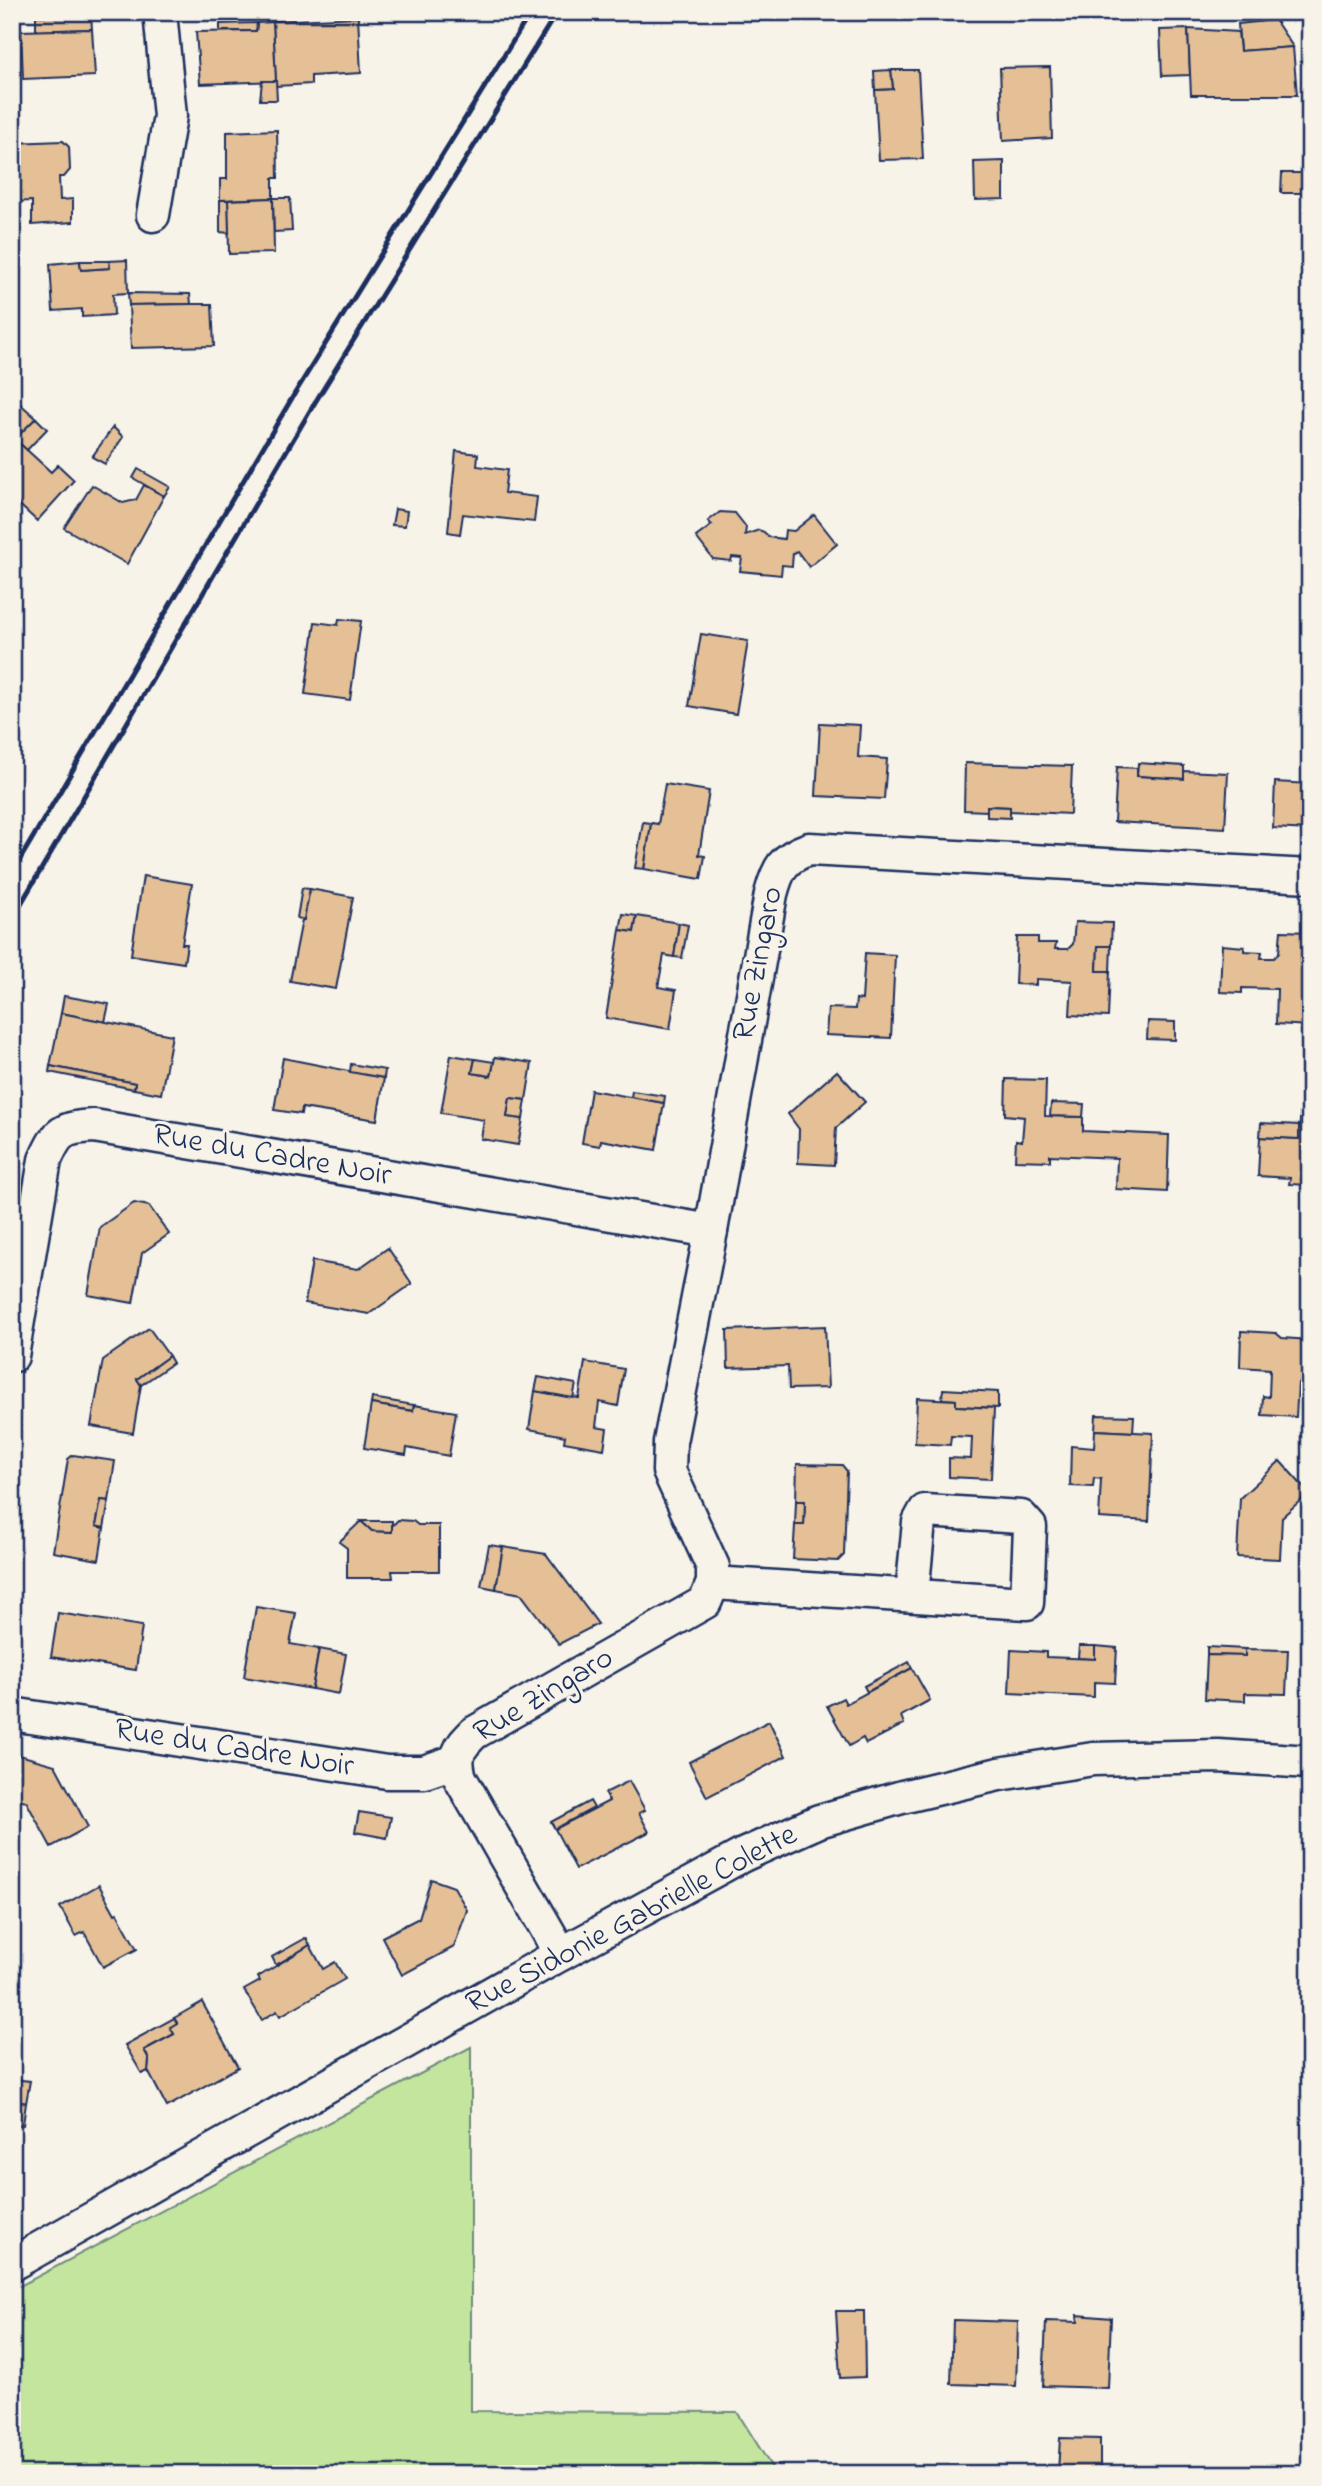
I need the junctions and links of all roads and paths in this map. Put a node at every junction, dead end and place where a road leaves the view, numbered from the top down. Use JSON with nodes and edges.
{"nodes":[{"id":1,"x":160,"y":12,"type":"edge"},
{"id":2,"x":153,"y":215,"type":"dead end"},
{"id":3,"x":1310,"y":876,"type":"edge"},
{"id":4,"x":711,"y":1231,"type":"junction"},
{"id":5,"x":12,"y":1356,"type":"edge"},
{"id":6,"x":713,"y":1583,"type":"junction"},
{"id":7,"x":912,"y":1595,"type":"dead end"},
{"id":8,"x":12,"y":1714,"type":"edge"},
{"id":9,"x":456,"y":1761,"type":"junction"},
{"id":10,"x":1310,"y":1762,"type":"edge"},
{"id":11,"x":561,"y":1954,"type":"junction"},
{"id":12,"x":12,"y":2264,"type":"edge"}],
"edges":[{"from":1,"to":2,"type":"street"},
{"from":3,"to":4,"type":"street","name":"Rue Zingaro"},
{"from":4,"to":5,"type":"street","name":"Rue du Cadre Noir"},
{"from":4,"to":6,"type":"street","name":"Rue Zingaro"},
{"from":6,"to":7,"type":"street"},
{"from":6,"to":9,"type":"street","name":"Rue Zingaro"},
{"from":8,"to":9,"type":"street","name":"Rue du Cadre Noir"},
{"from":9,"to":11,"type":"street","name":"Rue Zingaro"},
{"from":10,"to":11,"type":"street","name":"Rue Sidonie Gabrielle Colette"},
{"from":11,"to":12,"type":"street","name":"Rue Sidonie Gabrielle Colette"}]}
